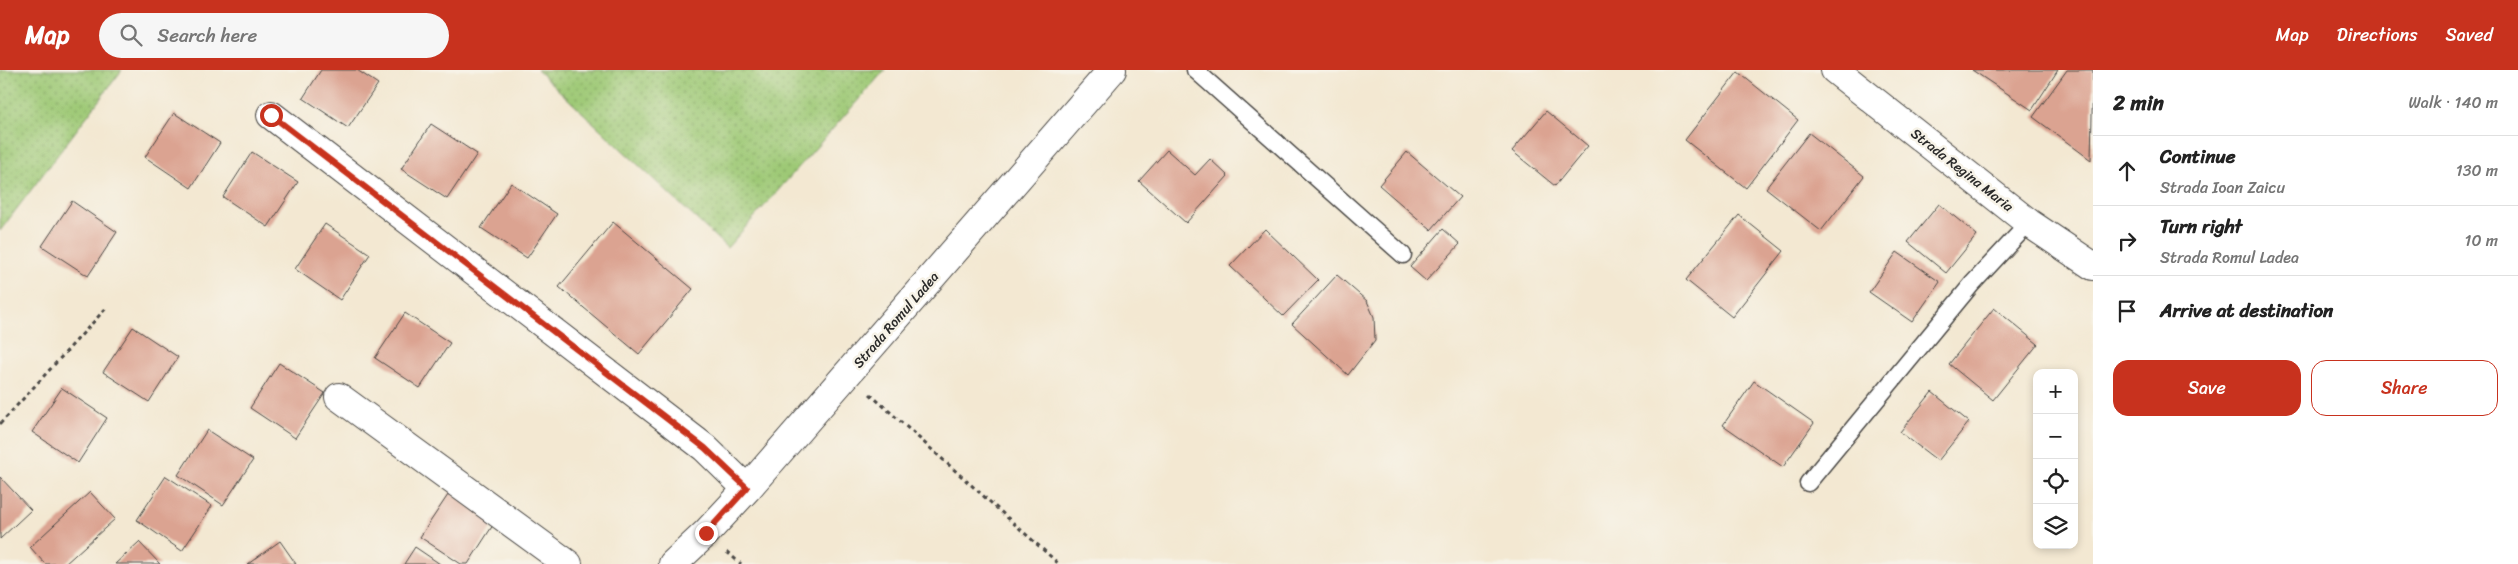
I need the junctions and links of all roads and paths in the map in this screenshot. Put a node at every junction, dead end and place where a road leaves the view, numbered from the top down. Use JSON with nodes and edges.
{"nodes":[{"id":1,"x":1112,"y":70,"type":"edge"},
{"id":2,"x":1194,"y":70,"type":"edge"},
{"id":3,"x":1835,"y":70,"type":"edge"},
{"id":4,"x":271,"y":115,"type":"dead end"},
{"id":5,"x":2029,"y":223,"type":"junction"},
{"id":6,"x":1403,"y":255,"type":"dead end"},
{"id":7,"x":2093,"y":266,"type":"edge"},
{"id":8,"x":108,"y":306,"type":"dead end"},
{"id":9,"x":848,"y":374,"type":"junction"},
{"id":10,"x":339,"y":397,"type":"dead end"},
{"id":11,"x":0,"y":424,"type":"edge"},
{"id":12,"x":1808,"y":483,"type":"dead end"},
{"id":13,"x":747,"y":488,"type":"junction"},
{"id":14,"x":568,"y":564,"type":"edge"},
{"id":15,"x":673,"y":564,"type":"edge"},
{"id":16,"x":1058,"y":564,"type":"edge"}],
"edges":[{"from":1,"to":9,"type":"street","name":"Strada Romul Ladea"},
{"from":2,"to":6,"type":"lane"},
{"from":3,"to":5,"type":"street","name":"Strada Regina Maria"},
{"from":4,"to":13,"type":"street"},
{"from":5,"to":7,"type":"street","name":"Strada Regina Maria"},
{"from":5,"to":12,"type":"lane"},
{"from":8,"to":11,"type":"path"},
{"from":9,"to":13,"type":"street","name":"Strada Romul Ladea"},
{"from":9,"to":16,"type":"path"},
{"from":10,"to":14,"type":"street"},
{"from":13,"to":15,"type":"street","name":"Strada Romul Ladea"}]}
